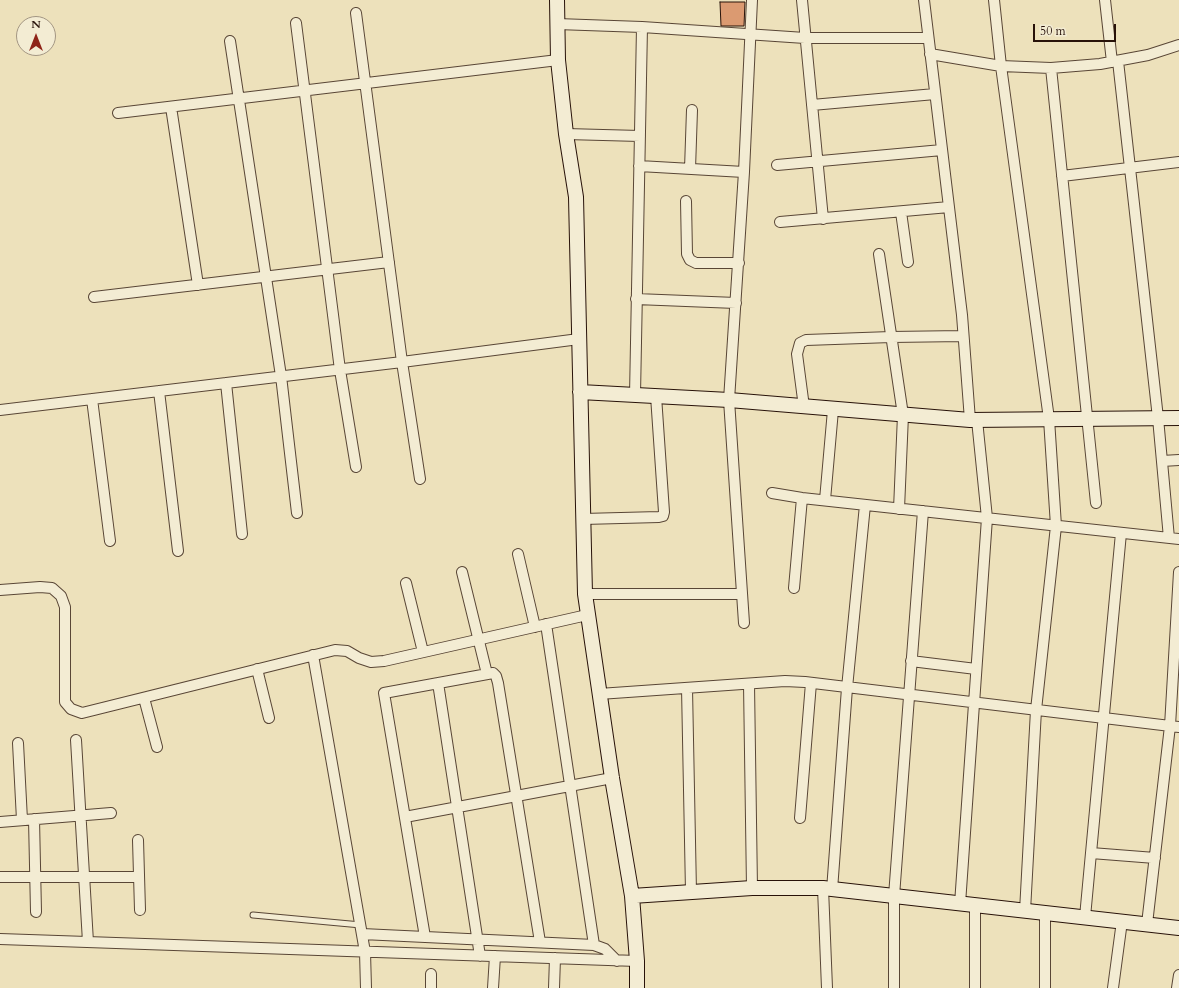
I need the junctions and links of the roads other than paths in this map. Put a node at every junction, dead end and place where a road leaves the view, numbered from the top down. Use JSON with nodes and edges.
{"nodes":[{"id":1,"x":557,"y":0,"type":"edge"},
{"id":2,"x":752,"y":0,"type":"edge"},
{"id":3,"x":802,"y":0,"type":"edge"},
{"id":4,"x":924,"y":0,"type":"edge"},
{"id":5,"x":994,"y":0,"type":"edge"},
{"id":6,"x":1105,"y":0,"type":"edge"},
{"id":7,"x":356,"y":13,"type":"dead end"},
{"id":8,"x":296,"y":23,"type":"dead end"},
{"id":9,"x":557,"y":24,"type":"junction"},
{"id":10,"x":642,"y":27,"type":"junction"},
{"id":11,"x":750,"y":35,"type":"junction"},
{"id":12,"x":805,"y":38,"type":"junction"},
{"id":13,"x":928,"y":38,"type":"junction"},
{"id":14,"x":230,"y":41,"type":"dead end"},
{"id":15,"x":1179,"y":45,"type":"edge"},
{"id":16,"x":930,"y":54,"type":"junction"},
{"id":17,"x":558,"y":60,"type":"junction"},
{"id":18,"x":1115,"y":61,"type":"junction"},
{"id":19,"x":1001,"y":66,"type":"junction"},
{"id":20,"x":1051,"y":68,"type":"junction"},
{"id":21,"x":366,"y":84,"type":"junction"},
{"id":22,"x":305,"y":91,"type":"junction"},
{"id":23,"x":935,"y":94,"type":"junction"},
{"id":24,"x":239,"y":99,"type":"junction"},
{"id":25,"x":812,"y":105,"type":"junction"},
{"id":26,"x":171,"y":107,"type":"junction"},
{"id":27,"x":692,"y":110,"type":"dead end"},
{"id":28,"x":118,"y":113,"type":"dead end"},
{"id":29,"x":566,"y":134,"type":"junction"},
{"id":30,"x":640,"y":136,"type":"junction"},
{"id":31,"x":942,"y":150,"type":"junction"},
{"id":32,"x":817,"y":161,"type":"junction"},
{"id":33,"x":1179,"y":162,"type":"edge"},
{"id":34,"x":777,"y":165,"type":"dead end"},
{"id":35,"x":639,"y":166,"type":"junction"},
{"id":36,"x":690,"y":168,"type":"junction"},
{"id":37,"x":1130,"y":168,"type":"junction"},
{"id":38,"x":744,"y":172,"type":"junction"},
{"id":39,"x":1062,"y":176,"type":"junction"},
{"id":40,"x":686,"y":201,"type":"dead end"},
{"id":41,"x":949,"y":208,"type":"junction"},
{"id":42,"x":901,"y":212,"type":"junction"},
{"id":43,"x":823,"y":219,"type":"junction"},
{"id":44,"x":780,"y":222,"type":"dead end"},
{"id":45,"x":879,"y":254,"type":"dead end"},
{"id":46,"x":389,"y":262,"type":"junction"},
{"id":47,"x":908,"y":262,"type":"dead end"},
{"id":48,"x":739,"y":263,"type":"junction"},
{"id":49,"x":327,"y":269,"type":"junction"},
{"id":50,"x":266,"y":276,"type":"junction"},
{"id":51,"x":198,"y":285,"type":"junction"},
{"id":52,"x":94,"y":298,"type":"dead end"},
{"id":53,"x":636,"y":299,"type":"junction"},
{"id":54,"x":736,"y":303,"type":"junction"},
{"id":55,"x":963,"y":336,"type":"junction"},
{"id":56,"x":891,"y":337,"type":"junction"},
{"id":57,"x":579,"y":339,"type":"junction"},
{"id":58,"x":402,"y":362,"type":"junction"},
{"id":59,"x":340,"y":370,"type":"junction"},
{"id":60,"x":281,"y":376,"type":"junction"},
{"id":61,"x":226,"y":383,"type":"junction"},
{"id":62,"x":159,"y":391,"type":"junction"},
{"id":63,"x":580,"y":392,"type":"junction"},
{"id":64,"x":635,"y":395,"type":"junction"},
{"id":65,"x":656,"y":396,"type":"junction"},
{"id":66,"x":92,"y":399,"type":"junction"},
{"id":67,"x":729,"y":400,"type":"junction"},
{"id":68,"x":804,"y":407,"type":"junction"},
{"id":69,"x":0,"y":410,"type":"edge"},
{"id":70,"x":833,"y":410,"type":"junction"},
{"id":71,"x":903,"y":415,"type":"junction"},
{"id":72,"x":1158,"y":418,"type":"junction"},
{"id":73,"x":1179,"y":418,"type":"edge"},
{"id":74,"x":1088,"y":419,"type":"junction"},
{"id":75,"x":974,"y":420,"type":"junction"},
{"id":76,"x":1049,"y":420,"type":"junction"},
{"id":77,"x":1179,"y":460,"type":"edge"},
{"id":78,"x":1162,"y":461,"type":"junction"},
{"id":79,"x":356,"y":467,"type":"dead end"},
{"id":80,"x":420,"y":479,"type":"dead end"},
{"id":81,"x":772,"y":493,"type":"dead end"},
{"id":82,"x":802,"y":498,"type":"junction"},
{"id":83,"x":825,"y":500,"type":"junction"},
{"id":84,"x":1096,"y":503,"type":"dead end"},
{"id":85,"x":865,"y":505,"type":"junction"},
{"id":86,"x":899,"y":509,"type":"junction"},
{"id":87,"x":923,"y":511,"type":"junction"},
{"id":88,"x":297,"y":513,"type":"dead end"},
{"id":89,"x":987,"y":518,"type":"junction"},
{"id":90,"x":583,"y":519,"type":"junction"},
{"id":91,"x":1056,"y":526,"type":"junction"},
{"id":92,"x":1121,"y":533,"type":"junction"},
{"id":93,"x":242,"y":534,"type":"dead end"},
{"id":94,"x":1174,"y":539,"type":"edge"},
{"id":95,"x":110,"y":541,"type":"dead end"},
{"id":96,"x":178,"y":551,"type":"dead end"},
{"id":97,"x":518,"y":554,"type":"dead end"},
{"id":98,"x":462,"y":572,"type":"dead end"},
{"id":99,"x":1179,"y":572,"type":"edge"},
{"id":100,"x":406,"y":583,"type":"dead end"},
{"id":101,"x":794,"y":588,"type":"dead end"},
{"id":102,"x":0,"y":590,"type":"edge"},
{"id":103,"x":585,"y":594,"type":"junction"},
{"id":104,"x":742,"y":594,"type":"junction"},
{"id":105,"x":587,"y":615,"type":"junction"},
{"id":106,"x":744,"y":622,"type":"dead end"},
{"id":107,"x":546,"y":624,"type":"junction"},
{"id":108,"x":535,"y":627,"type":"junction"},
{"id":109,"x":479,"y":640,"type":"junction"},
{"id":110,"x":424,"y":652,"type":"junction"},
{"id":111,"x":314,"y":655,"type":"junction"},
{"id":112,"x":911,"y":661,"type":"junction"},
{"id":113,"x":257,"y":669,"type":"junction"},
{"id":114,"x":976,"y":669,"type":"junction"},
{"id":115,"x":487,"y":674,"type":"junction"},
{"id":116,"x":438,"y":683,"type":"junction"},
{"id":117,"x":811,"y":683,"type":"junction"},
{"id":118,"x":749,"y":684,"type":"junction"},
{"id":119,"x":687,"y":688,"type":"junction"},
{"id":120,"x":847,"y":688,"type":"junction"},
{"id":121,"x":599,"y":694,"type":"junction"},
{"id":122,"x":909,"y":695,"type":"junction"},
{"id":123,"x":144,"y":698,"type":"junction"},
{"id":124,"x":974,"y":703,"type":"junction"},
{"id":125,"x":1036,"y":710,"type":"junction"},
{"id":126,"x":268,"y":718,"type":"dead end"},
{"id":127,"x":1103,"y":718,"type":"junction"},
{"id":128,"x":1175,"y":727,"type":"edge"},
{"id":129,"x":76,"y":740,"type":"dead end"},
{"id":130,"x":18,"y":743,"type":"dead end"},
{"id":131,"x":157,"y":747,"type":"dead end"},
{"id":132,"x":612,"y":778,"type":"junction"},
{"id":133,"x":571,"y":787,"type":"junction"},
{"id":134,"x":517,"y":796,"type":"junction"},
{"id":135,"x":457,"y":807,"type":"junction"},
{"id":136,"x":111,"y":813,"type":"dead end"},
{"id":137,"x":80,"y":816,"type":"junction"},
{"id":138,"x":405,"y":817,"type":"junction"},
{"id":139,"x":800,"y":818,"type":"dead end"},
{"id":140,"x":34,"y":819,"type":"junction"},
{"id":141,"x":22,"y":820,"type":"junction"},
{"id":142,"x":0,"y":822,"type":"edge"},
{"id":143,"x":138,"y":840,"type":"dead end"},
{"id":144,"x":1090,"y":853,"type":"junction"},
{"id":145,"x":1154,"y":858,"type":"junction"},
{"id":146,"x":1,"y":877,"type":"edge"},
{"id":147,"x":35,"y":877,"type":"junction"},
{"id":148,"x":84,"y":877,"type":"junction"},
{"id":149,"x":139,"y":877,"type":"junction"},
{"id":150,"x":752,"y":888,"type":"junction"},
{"id":151,"x":827,"y":889,"type":"junction"},
{"id":152,"x":691,"y":892,"type":"junction"},
{"id":153,"x":632,"y":896,"type":"junction"},
{"id":154,"x":894,"y":896,"type":"junction"},
{"id":155,"x":960,"y":904,"type":"junction"},
{"id":156,"x":975,"y":905,"type":"junction"},
{"id":157,"x":140,"y":910,"type":"dead end"},
{"id":158,"x":1025,"y":911,"type":"junction"},
{"id":159,"x":36,"y":912,"type":"dead end"},
{"id":160,"x":1044,"y":913,"type":"junction"},
{"id":161,"x":253,"y":915,"type":"dead end"},
{"id":162,"x":1085,"y":917,"type":"junction"},
{"id":163,"x":1122,"y":921,"type":"junction"},
{"id":164,"x":1147,"y":924,"type":"junction"},
{"id":165,"x":1179,"y":928,"type":"edge"},
{"id":166,"x":361,"y":929,"type":"junction"},
{"id":167,"x":426,"y":937,"type":"junction"},
{"id":168,"x":0,"y":939,"type":"edge"},
{"id":169,"x":478,"y":940,"type":"junction"},
{"id":170,"x":88,"y":942,"type":"junction"},
{"id":171,"x":540,"y":942,"type":"junction"},
{"id":172,"x":594,"y":945,"type":"junction"},
{"id":173,"x":365,"y":952,"type":"junction"},
{"id":174,"x":480,"y":956,"type":"junction"},
{"id":175,"x":495,"y":956,"type":"junction"},
{"id":176,"x":555,"y":958,"type":"junction"},
{"id":177,"x":617,"y":960,"type":"junction"},
{"id":178,"x":637,"y":961,"type":"junction"},
{"id":179,"x":431,"y":974,"type":"dead end"},
{"id":180,"x":1179,"y":975,"type":"edge"},
{"id":181,"x":366,"y":988,"type":"edge"},
{"id":182,"x":431,"y":988,"type":"edge"},
{"id":183,"x":493,"y":988,"type":"edge"},
{"id":184,"x":554,"y":988,"type":"edge"},
{"id":185,"x":637,"y":988,"type":"edge"},
{"id":186,"x":827,"y":988,"type":"edge"},
{"id":187,"x":894,"y":988,"type":"edge"},
{"id":188,"x":975,"y":988,"type":"edge"},
{"id":189,"x":1046,"y":988,"type":"edge"},
{"id":190,"x":1114,"y":988,"type":"edge"},
{"id":191,"x":1177,"y":988,"type":"edge"}],
"edges":[{"from":1,"to":9,"type":"street"},
{"from":2,"to":11,"type":"street"},
{"from":3,"to":12,"type":"street"},
{"from":4,"to":13,"type":"street"},
{"from":5,"to":19,"type":"street"},
{"from":6,"to":18,"type":"street"},
{"from":7,"to":21,"type":"street"},
{"from":8,"to":22,"type":"street"},
{"from":9,"to":10,"type":"street"},
{"from":9,"to":17,"type":"street"},
{"from":10,"to":11,"type":"street"},
{"from":10,"to":30,"type":"street"},
{"from":11,"to":12,"type":"street"},
{"from":11,"to":38,"type":"street"},
{"from":12,"to":13,"type":"street"},
{"from":12,"to":25,"type":"street"},
{"from":13,"to":16,"type":"street"},
{"from":14,"to":24,"type":"street"},
{"from":15,"to":18,"type":"street"},
{"from":16,"to":19,"type":"street"},
{"from":16,"to":23,"type":"street"},
{"from":17,"to":21,"type":"street"},
{"from":17,"to":29,"type":"street"},
{"from":18,"to":20,"type":"street"},
{"from":18,"to":37,"type":"street"},
{"from":19,"to":20,"type":"street"},
{"from":19,"to":76,"type":"street"},
{"from":20,"to":39,"type":"street"},
{"from":21,"to":22,"type":"street"},
{"from":21,"to":46,"type":"street"},
{"from":22,"to":24,"type":"street"},
{"from":22,"to":49,"type":"street"},
{"from":23,"to":25,"type":"street"},
{"from":23,"to":31,"type":"street"},
{"from":24,"to":26,"type":"street"},
{"from":24,"to":50,"type":"street"},
{"from":25,"to":32,"type":"street"},
{"from":26,"to":28,"type":"street"},
{"from":26,"to":51,"type":"street"},
{"from":27,"to":36,"type":"street"},
{"from":29,"to":30,"type":"street"},
{"from":29,"to":57,"type":"street"},
{"from":30,"to":35,"type":"street"},
{"from":31,"to":32,"type":"street"},
{"from":31,"to":41,"type":"street"},
{"from":32,"to":34,"type":"street"},
{"from":32,"to":43,"type":"street"},
{"from":33,"to":37,"type":"street"},
{"from":35,"to":36,"type":"street"},
{"from":35,"to":53,"type":"street"},
{"from":36,"to":38,"type":"street"},
{"from":37,"to":39,"type":"street"},
{"from":37,"to":72,"type":"street"},
{"from":38,"to":48,"type":"street"},
{"from":39,"to":74,"type":"street"},
{"from":40,"to":48,"type":"street"},
{"from":41,"to":42,"type":"street"},
{"from":41,"to":55,"type":"street"},
{"from":42,"to":43,"type":"street"},
{"from":42,"to":47,"type":"street"},
{"from":43,"to":44,"type":"street"},
{"from":45,"to":56,"type":"street"},
{"from":46,"to":49,"type":"street"},
{"from":46,"to":58,"type":"street"},
{"from":48,"to":54,"type":"street"},
{"from":49,"to":50,"type":"street"},
{"from":49,"to":59,"type":"street"},
{"from":50,"to":51,"type":"street"},
{"from":50,"to":60,"type":"street"},
{"from":51,"to":52,"type":"street"},
{"from":53,"to":54,"type":"street"},
{"from":53,"to":64,"type":"street"},
{"from":54,"to":67,"type":"street"},
{"from":55,"to":56,"type":"street"},
{"from":55,"to":75,"type":"street"},
{"from":56,"to":68,"type":"street"},
{"from":56,"to":71,"type":"street"},
{"from":57,"to":58,"type":"street"},
{"from":57,"to":63,"type":"street"},
{"from":58,"to":59,"type":"street"},
{"from":58,"to":80,"type":"street"},
{"from":59,"to":60,"type":"street"},
{"from":59,"to":79,"type":"street"},
{"from":60,"to":61,"type":"street"},
{"from":60,"to":88,"type":"street"},
{"from":61,"to":62,"type":"street"},
{"from":61,"to":93,"type":"street"},
{"from":62,"to":66,"type":"street"},
{"from":62,"to":96,"type":"street"},
{"from":63,"to":64,"type":"street"},
{"from":63,"to":90,"type":"street"},
{"from":64,"to":65,"type":"street"},
{"from":65,"to":67,"type":"street"},
{"from":65,"to":90,"type":"street"},
{"from":66,"to":69,"type":"street"},
{"from":66,"to":95,"type":"street"},
{"from":67,"to":68,"type":"street"},
{"from":67,"to":104,"type":"street"},
{"from":68,"to":70,"type":"street"},
{"from":70,"to":71,"type":"street"},
{"from":70,"to":83,"type":"street"},
{"from":71,"to":75,"type":"street"},
{"from":71,"to":86,"type":"street"},
{"from":72,"to":73,"type":"street"},
{"from":72,"to":74,"type":"street"},
{"from":72,"to":78,"type":"street"},
{"from":74,"to":76,"type":"street"},
{"from":74,"to":84,"type":"street"},
{"from":75,"to":76,"type":"street"},
{"from":75,"to":89,"type":"street"},
{"from":76,"to":91,"type":"street"},
{"from":77,"to":78,"type":"street"},
{"from":78,"to":94,"type":"street"},
{"from":81,"to":82,"type":"street"},
{"from":82,"to":83,"type":"street"},
{"from":82,"to":101,"type":"street"},
{"from":83,"to":85,"type":"street"},
{"from":85,"to":86,"type":"street"},
{"from":85,"to":120,"type":"street"},
{"from":86,"to":87,"type":"street"},
{"from":87,"to":89,"type":"street"},
{"from":87,"to":112,"type":"street"},
{"from":89,"to":91,"type":"street"},
{"from":89,"to":114,"type":"street"},
{"from":90,"to":103,"type":"street"},
{"from":91,"to":92,"type":"street"},
{"from":91,"to":125,"type":"street"},
{"from":92,"to":94,"type":"street"},
{"from":92,"to":127,"type":"street"},
{"from":97,"to":108,"type":"street"},
{"from":98,"to":109,"type":"street"},
{"from":99,"to":128,"type":"street"},
{"from":100,"to":110,"type":"street"},
{"from":102,"to":123,"type":"street"},
{"from":103,"to":104,"type":"street"},
{"from":103,"to":105,"type":"street"},
{"from":104,"to":106,"type":"street"},
{"from":105,"to":107,"type":"street"},
{"from":105,"to":121,"type":"street"},
{"from":107,"to":108,"type":"street"},
{"from":107,"to":133,"type":"street"},
{"from":108,"to":109,"type":"street"},
{"from":109,"to":110,"type":"street"},
{"from":109,"to":115,"type":"street"},
{"from":110,"to":111,"type":"street"},
{"from":111,"to":113,"type":"street"},
{"from":111,"to":166,"type":"street"},
{"from":112,"to":114,"type":"street"},
{"from":112,"to":122,"type":"street"},
{"from":113,"to":123,"type":"street"},
{"from":113,"to":126,"type":"street"},
{"from":114,"to":124,"type":"street"},
{"from":115,"to":116,"type":"street"},
{"from":115,"to":134,"type":"street"},
{"from":116,"to":135,"type":"street"},
{"from":116,"to":138,"type":"street"},
{"from":117,"to":118,"type":"street"},
{"from":117,"to":120,"type":"street"},
{"from":117,"to":139,"type":"street"},
{"from":118,"to":119,"type":"street"},
{"from":118,"to":150,"type":"street"},
{"from":119,"to":121,"type":"street"},
{"from":119,"to":152,"type":"street"},
{"from":120,"to":122,"type":"street"},
{"from":120,"to":151,"type":"street"},
{"from":121,"to":132,"type":"street"},
{"from":122,"to":124,"type":"street"},
{"from":122,"to":154,"type":"street"},
{"from":123,"to":131,"type":"street"},
{"from":124,"to":125,"type":"street"},
{"from":124,"to":155,"type":"street"},
{"from":125,"to":127,"type":"street"},
{"from":125,"to":158,"type":"street"},
{"from":127,"to":128,"type":"street"},
{"from":127,"to":144,"type":"street"},
{"from":128,"to":145,"type":"street"},
{"from":129,"to":137,"type":"street"},
{"from":130,"to":141,"type":"street"},
{"from":132,"to":133,"type":"street"},
{"from":132,"to":153,"type":"street"},
{"from":133,"to":134,"type":"street"},
{"from":133,"to":172,"type":"street"},
{"from":134,"to":135,"type":"street"},
{"from":134,"to":171,"type":"street"},
{"from":135,"to":138,"type":"street"},
{"from":135,"to":169,"type":"street"},
{"from":136,"to":137,"type":"street"},
{"from":137,"to":140,"type":"street"},
{"from":137,"to":148,"type":"street"},
{"from":138,"to":167,"type":"street"},
{"from":140,"to":141,"type":"street"},
{"from":140,"to":147,"type":"street"},
{"from":141,"to":142,"type":"street"},
{"from":143,"to":149,"type":"street"},
{"from":144,"to":145,"type":"street"},
{"from":144,"to":162,"type":"street"},
{"from":145,"to":164,"type":"street"},
{"from":146,"to":147,"type":"street"},
{"from":147,"to":148,"type":"street"},
{"from":147,"to":159,"type":"street"},
{"from":148,"to":149,"type":"street"},
{"from":148,"to":170,"type":"street"},
{"from":149,"to":157,"type":"street"},
{"from":150,"to":151,"type":"street"},
{"from":150,"to":152,"type":"street"},
{"from":151,"to":154,"type":"street"},
{"from":151,"to":186,"type":"street"},
{"from":152,"to":153,"type":"street"},
{"from":153,"to":178,"type":"street"},
{"from":154,"to":155,"type":"street"},
{"from":154,"to":187,"type":"street"},
{"from":155,"to":156,"type":"street"},
{"from":156,"to":158,"type":"street"},
{"from":156,"to":188,"type":"street"},
{"from":158,"to":160,"type":"street"},
{"from":160,"to":162,"type":"street"},
{"from":160,"to":189,"type":"street"},
{"from":161,"to":166,"type":"lane"},
{"from":162,"to":163,"type":"street"},
{"from":163,"to":164,"type":"street"},
{"from":163,"to":190,"type":"street"},
{"from":164,"to":165,"type":"street"},
{"from":166,"to":167,"type":"street"},
{"from":166,"to":173,"type":"street"},
{"from":167,"to":169,"type":"street"},
{"from":168,"to":170,"type":"street"},
{"from":169,"to":171,"type":"street"},
{"from":169,"to":174,"type":"street"},
{"from":170,"to":173,"type":"street"},
{"from":171,"to":172,"type":"street"},
{"from":172,"to":177,"type":"street"},
{"from":173,"to":174,"type":"street"},
{"from":173,"to":181,"type":"street"},
{"from":174,"to":175,"type":"street"},
{"from":175,"to":176,"type":"street"},
{"from":175,"to":183,"type":"street"},
{"from":176,"to":177,"type":"street"},
{"from":176,"to":184,"type":"street"},
{"from":177,"to":178,"type":"street"},
{"from":178,"to":185,"type":"street"},
{"from":179,"to":182,"type":"street"},
{"from":180,"to":191,"type":"street"}]}
